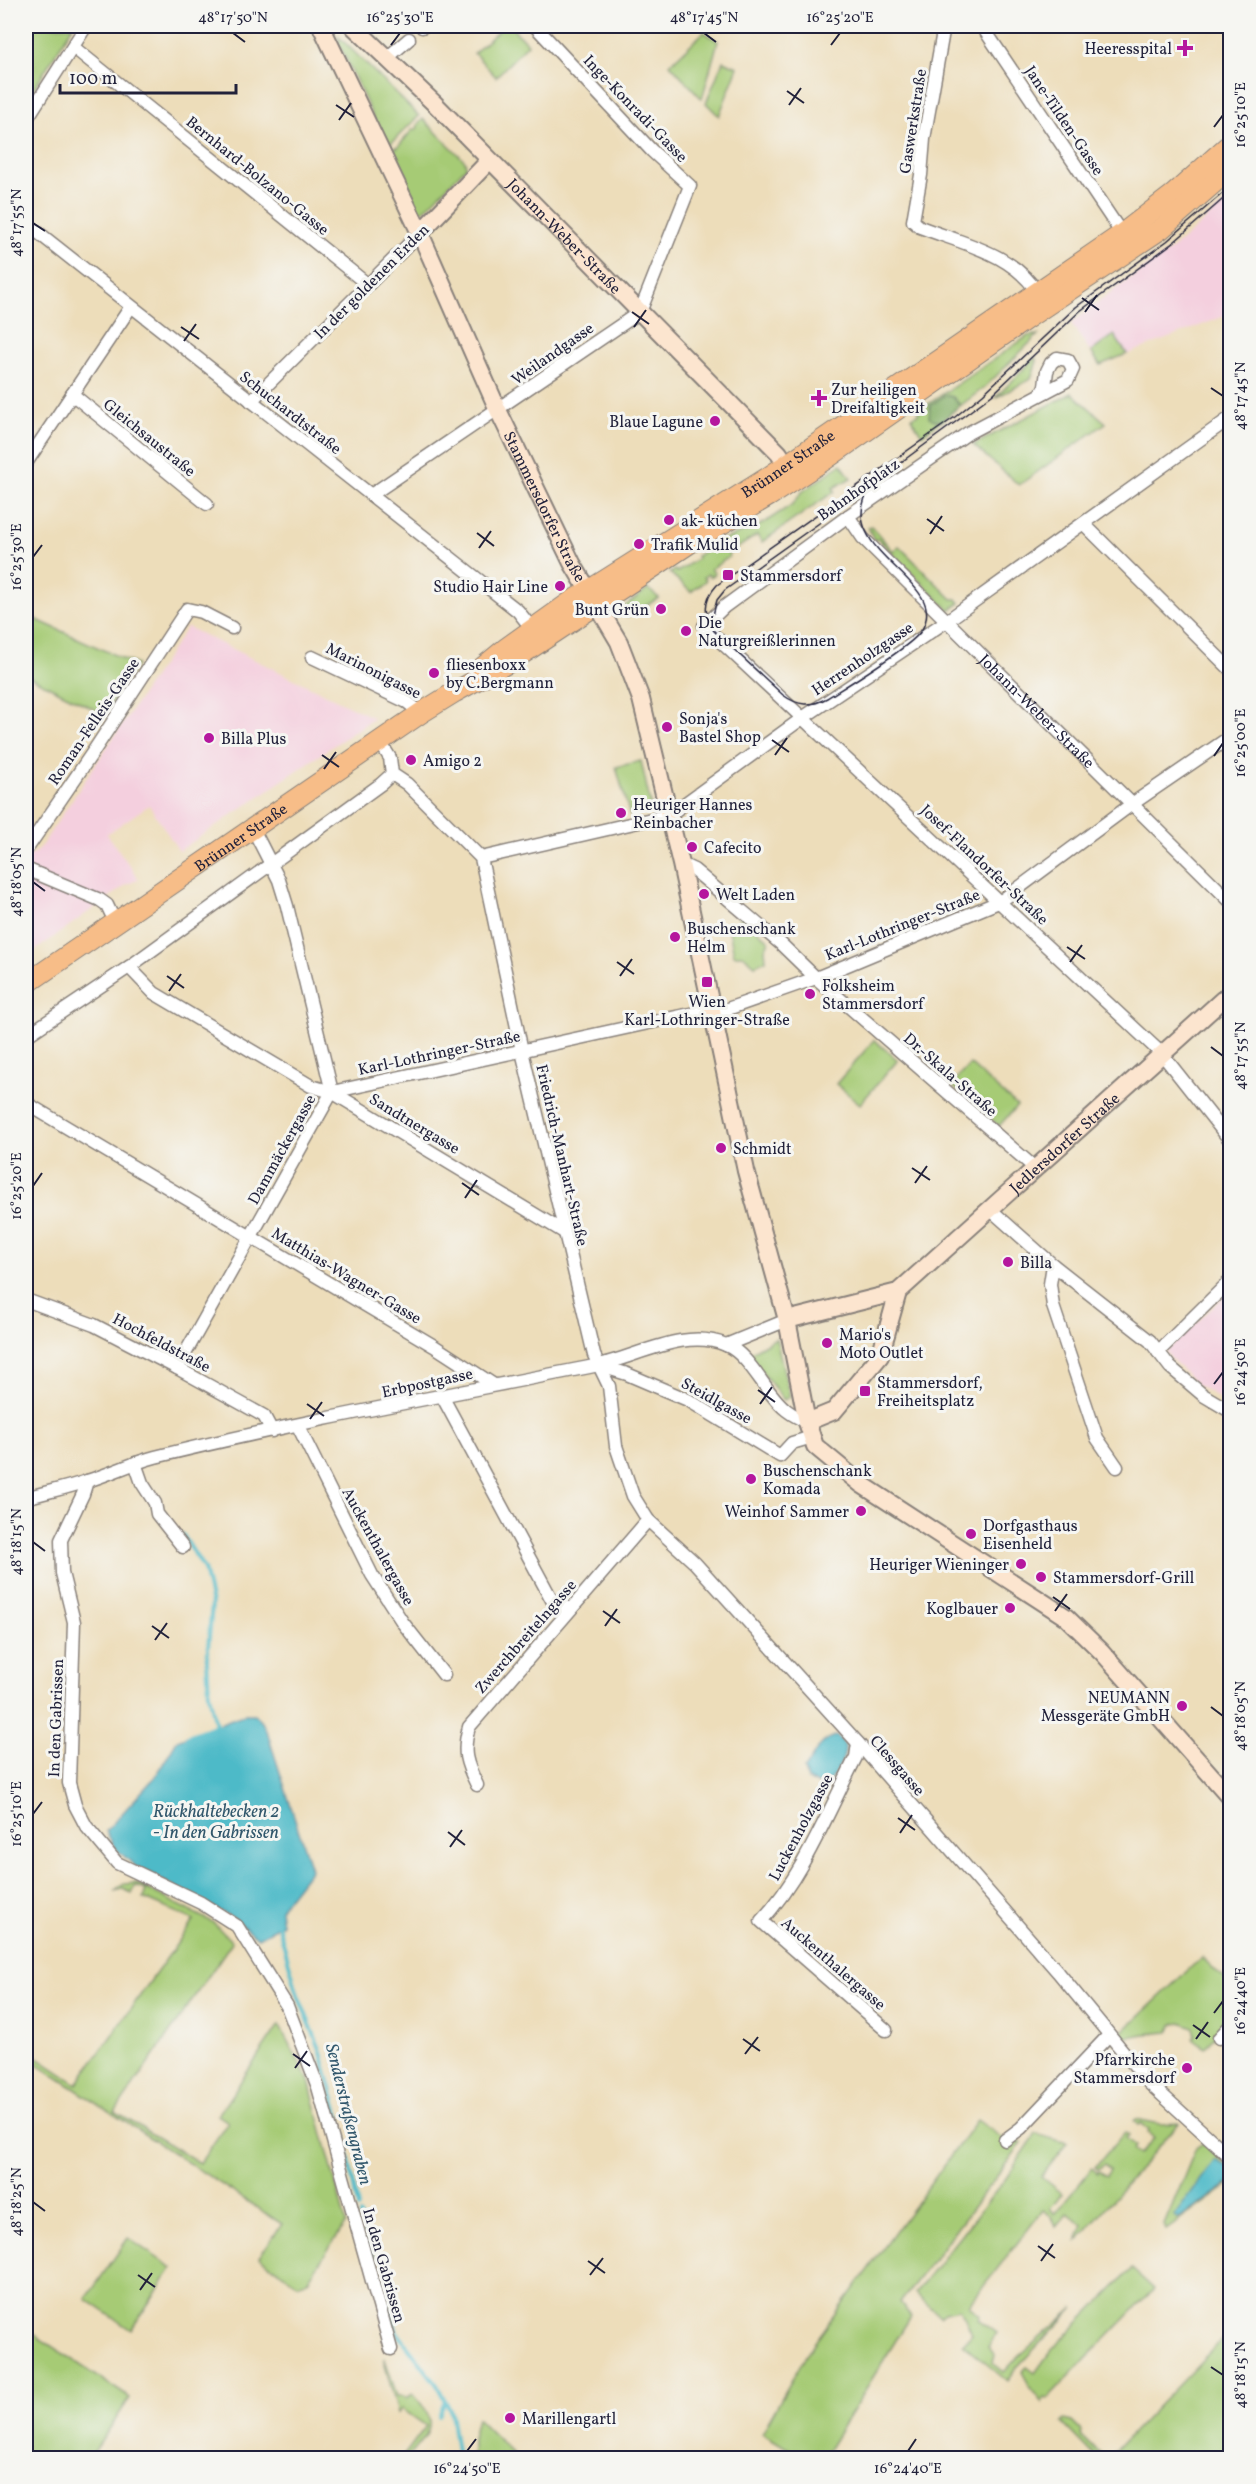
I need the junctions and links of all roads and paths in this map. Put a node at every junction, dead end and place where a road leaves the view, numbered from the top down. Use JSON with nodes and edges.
{"nodes":[{"id":1,"x":86,"y":26,"type":"edge"},
{"id":2,"x":321,"y":26,"type":"edge"},
{"id":3,"x":353,"y":26,"type":"edge"},
{"id":4,"x":535,"y":26,"type":"edge"},
{"id":5,"x":944,"y":26,"type":"edge"},
{"id":6,"x":982,"y":26,"type":"edge"},
{"id":7,"x":409,"y":39,"type":"dead end"},
{"id":8,"x":73,"y":47,"type":"junction"},
{"id":9,"x":387,"y":58,"type":"junction"},
{"id":10,"x":26,"y":120,"type":"edge"},
{"id":11,"x":1230,"y":144,"type":"edge"},
{"id":12,"x":489,"y":161,"type":"junction"},
{"id":13,"x":1230,"y":169,"type":"edge"},
{"id":14,"x":26,"y":223,"type":"edge"},
{"id":15,"x":420,"y":233,"type":"junction"},
{"id":16,"x":1122,"y":234,"type":"junction"},
{"id":17,"x":368,"y":284,"type":"junction"},
{"id":18,"x":1042,"y":299,"type":"junction"},
{"id":19,"x":130,"y":308,"type":"junction"},
{"id":20,"x":640,"y":312,"type":"junction"},
{"id":21,"x":72,"y":394,"type":"junction"},
{"id":22,"x":1041,"y":394,"type":"dead end"},
{"id":23,"x":251,"y":401,"type":"junction"},
{"id":24,"x":498,"y":410,"type":"junction"},
{"id":25,"x":1230,"y":418,"type":"edge"},
{"id":26,"x":26,"y":463,"type":"edge"},
{"id":27,"x":791,"y":472,"type":"junction"},
{"id":28,"x":371,"y":495,"type":"junction"},
{"id":29,"x":207,"y":504,"type":"dead end"},
{"id":30,"x":848,"y":516,"type":"junction"},
{"id":31,"x":1084,"y":524,"type":"junction"},
{"id":32,"x":593,"y":598,"type":"junction"},
{"id":33,"x":948,"y":620,"type":"junction"},
{"id":34,"x":704,"y":626,"type":"joint"},
{"id":35,"x":232,"y":628,"type":"dead end"},
{"id":36,"x":533,"y":630,"type":"junction"},
{"id":37,"x":312,"y":657,"type":"dead end"},
{"id":38,"x":1230,"y":669,"type":"edge"},
{"id":39,"x":455,"y":692,"type":"junction"},
{"id":40,"x":421,"y":713,"type":"junction"},
{"id":41,"x":804,"y":717,"type":"junction"},
{"id":42,"x":1230,"y":737,"type":"edge"},
{"id":43,"x":380,"y":742,"type":"junction"},
{"id":44,"x":392,"y":774,"type":"junction"},
{"id":45,"x":1132,"y":804,"type":"junction"},
{"id":46,"x":669,"y":815,"type":"junction"},
{"id":47,"x":253,"y":829,"type":"junction"},
{"id":48,"x":26,"y":850,"type":"edge"},
{"id":49,"x":481,"y":858,"type":"junction"},
{"id":50,"x":270,"y":864,"type":"junction"},
{"id":51,"x":681,"y":864,"type":"junction"},
{"id":52,"x":26,"y":869,"type":"edge"},
{"id":53,"x":1001,"y":901,"type":"junction"},
{"id":54,"x":1230,"y":902,"type":"edge"},
{"id":55,"x":115,"y":922,"type":"junction"},
{"id":56,"x":129,"y":967,"type":"junction"},
{"id":57,"x":816,"y":978,"type":"junction"},
{"id":58,"x":26,"y":984,"type":"edge"},
{"id":59,"x":1230,"y":993,"type":"edge"},
{"id":60,"x":713,"y":1014,"type":"junction"},
{"id":61,"x":26,"y":1036,"type":"edge"},
{"id":62,"x":522,"y":1051,"type":"junction"},
{"id":63,"x":1162,"y":1054,"type":"junction"},
{"id":64,"x":332,"y":1092,"type":"junction"},
{"id":65,"x":26,"y":1103,"type":"edge"},
{"id":66,"x":1230,"y":1140,"type":"edge"},
{"id":67,"x":1036,"y":1169,"type":"junction"},
{"id":68,"x":991,"y":1210,"type":"junction"},
{"id":69,"x":564,"y":1232,"type":"junction"},
{"id":70,"x":251,"y":1237,"type":"junction"},
{"id":71,"x":1053,"y":1265,"type":"junction"},
{"id":72,"x":1230,"y":1281,"type":"edge"},
{"id":73,"x":898,"y":1292,"type":"junction"},
{"id":74,"x":26,"y":1300,"type":"edge"},
{"id":75,"x":787,"y":1320,"type":"junction"},
{"id":76,"x":726,"y":1344,"type":"junction"},
{"id":77,"x":1158,"y":1352,"type":"junction"},
{"id":78,"x":598,"y":1365,"type":"junction"},
{"id":79,"x":177,"y":1368,"type":"junction"},
{"id":80,"x":494,"y":1385,"type":"junction"},
{"id":81,"x":442,"y":1396,"type":"junction"},
{"id":82,"x":1230,"y":1411,"type":"edge"},
{"id":83,"x":298,"y":1426,"type":"junction"},
{"id":84,"x":809,"y":1429,"type":"junction"},
{"id":85,"x":272,"y":1431,"type":"junction"},
{"id":86,"x":135,"y":1463,"type":"junction"},
{"id":87,"x":1117,"y":1467,"type":"dead end"},
{"id":88,"x":87,"y":1481,"type":"junction"},
{"id":89,"x":26,"y":1498,"type":"edge"},
{"id":90,"x":648,"y":1520,"type":"junction"},
{"id":91,"x":183,"y":1547,"type":"dead end"},
{"id":92,"x":569,"y":1609,"type":"junction"},
{"id":93,"x":444,"y":1675,"type":"dead end"},
{"id":94,"x":858,"y":1743,"type":"junction"},
{"id":95,"x":477,"y":1785,"type":"dead end"},
{"id":96,"x":1229,"y":1795,"type":"edge"},
{"id":97,"x":761,"y":1921,"type":"joint"},
{"id":98,"x":1230,"y":2026,"type":"edge"},
{"id":99,"x":886,"y":2031,"type":"dead end"},
{"id":100,"x":1109,"y":2035,"type":"junction"},
{"id":101,"x":1219,"y":2038,"type":"dead end"},
{"id":102,"x":1005,"y":2140,"type":"dead end"},
{"id":103,"x":1230,"y":2157,"type":"edge"},
{"id":104,"x":391,"y":2349,"type":"dead end"}],
"edges":[{"from":1,"to":8,"type":"street"},
{"from":2,"to":15,"type":"main road","name":"Stammersdorfer Straße"},
{"from":3,"to":9,"type":"main road","name":"Johann-Weber-Straße"},
{"from":4,"to":20,"type":"street","name":"Inge-Konradi-Gasse"},
{"from":5,"to":18,"type":"street","name":"Gaswerkstraße"},
{"from":6,"to":16,"type":"street","name":"Jane-Tilden-Gasse"},
{"from":7,"to":9,"type":"street"},
{"from":8,"to":10,"type":"street"},
{"from":8,"to":17,"type":"street","name":"Bernhard-Bolzano-Gasse"},
{"from":9,"to":12,"type":"main road","name":"Johann-Weber-Straße"},
{"from":11,"to":16,"type":"main road","name":"Brünner Straße"},
{"from":12,"to":15,"type":"main road","name":"In der goldenen Erden"},
{"from":12,"to":20,"type":"main road","name":"Johann-Weber-Straße"},
{"from":13,"to":18,"type":"main road","name":"Brünner Straße"},
{"from":14,"to":19,"type":"street","name":"Schuchardtstraße"},
{"from":15,"to":17,"type":"street","name":"In der goldenen Erden"},
{"from":15,"to":24,"type":"main road","name":"Stammersdorfer Straße"},
{"from":16,"to":18,"type":"main road","name":"Brünner Straße"},
{"from":17,"to":23,"type":"street","name":"In der goldenen Erden"},
{"from":18,"to":27,"type":"main road","name":"Brünner Straße"},
{"from":19,"to":21,"type":"street"},
{"from":19,"to":23,"type":"street","name":"Schuchardtstraße"},
{"from":20,"to":24,"type":"street","name":"Weilandgasse"},
{"from":20,"to":27,"type":"main road","name":"Johann-Weber-Straße"},
{"from":21,"to":26,"type":"street"},
{"from":21,"to":29,"type":"street","name":"Gleichsaustraße"},
{"from":22,"to":30,"type":"street","name":"Bahnhofplatz"},
{"from":23,"to":28,"type":"street","name":"Schuchardtstraße"},
{"from":24,"to":28,"type":"street","name":"Weilandgasse"},
{"from":24,"to":32,"type":"main road","name":"Stammersdorfer Straße"},
{"from":25,"to":31,"type":"street","name":"Herrenholzgasse"},
{"from":27,"to":32,"type":"main road","name":"Brünner Straße"},
{"from":28,"to":36,"type":"street","name":"Schuchardtstraße"},
{"from":30,"to":33,"type":"street","name":"Johann-Weber-Straße"},
{"from":30,"to":34,"type":"street","name":"Bahnhofplatz"},
{"from":31,"to":33,"type":"street","name":"Herrenholzgasse"},
{"from":31,"to":38,"type":"street"},
{"from":32,"to":36,"type":"main road","name":"Brünner Straße"},
{"from":32,"to":39,"type":"main road","name":"Brünner Straße"},
{"from":32,"to":46,"type":"main road","name":"Stammersdorfer Straße"},
{"from":33,"to":41,"type":"street","name":"Herrenholzgasse"},
{"from":33,"to":45,"type":"street","name":"Johann-Weber-Straße"},
{"from":34,"to":41,"type":"street","name":"Josef-Flandorfer-Straße"},
{"from":35,"to":48,"type":"street","name":"Roman-Felleis-Gasse"},
{"from":36,"to":39,"type":"main road","name":"Brünner Straße"},
{"from":37,"to":40,"type":"street","name":"Marinonigasse"},
{"from":39,"to":40,"type":"main road","name":"Brünner Straße"},
{"from":40,"to":43,"type":"main road","name":"Brünner Straße"},
{"from":41,"to":46,"type":"street","name":"Herrenholzgasse"},
{"from":41,"to":53,"type":"street","name":"Josef-Flandorfer-Straße"},
{"from":42,"to":45,"type":"street","name":"Karl-Lothringer-Straße"},
{"from":43,"to":44,"type":"street"},
{"from":43,"to":47,"type":"main road","name":"Brünner Straße"},
{"from":44,"to":49,"type":"street"},
{"from":44,"to":50,"type":"street"},
{"from":45,"to":53,"type":"street","name":"Karl-Lothringer-Straße"},
{"from":45,"to":54,"type":"street","name":"Johann-Weber-Straße"},
{"from":46,"to":49,"type":"street","name":"Herrenholzgasse"},
{"from":46,"to":51,"type":"main road","name":"Stammersdorfer Straße"},
{"from":47,"to":50,"type":"street","name":"Dammäckergasse"},
{"from":47,"to":55,"type":"main road","name":"Brünner Straße"},
{"from":49,"to":62,"type":"street","name":"Friedrich-Manhart-Straße"},
{"from":50,"to":56,"type":"street"},
{"from":50,"to":64,"type":"street","name":"Dammäckergasse"},
{"from":51,"to":57,"type":"street","name":"Dr.-Skala-Straße"},
{"from":51,"to":60,"type":"main road","name":"Stammersdorfer Straße"},
{"from":52,"to":55,"type":"street"},
{"from":53,"to":57,"type":"street","name":"Karl-Lothringer-Straße"},
{"from":53,"to":63,"type":"street","name":"Josef-Flandorfer-Straße"},
{"from":55,"to":58,"type":"main road","name":"Brünner Straße"},
{"from":56,"to":61,"type":"street"},
{"from":56,"to":64,"type":"street","name":"Sandtnergasse"},
{"from":57,"to":60,"type":"street","name":"Karl-Lothringer-Straße"},
{"from":57,"to":67,"type":"street","name":"Dr.-Skala-Straße"},
{"from":59,"to":63,"type":"main road","name":"Jedlersdorfer Straße"},
{"from":60,"to":62,"type":"street","name":"Karl-Lothringer-Straße"},
{"from":60,"to":75,"type":"main road","name":"Stammersdorfer Straße"},
{"from":62,"to":64,"type":"street","name":"Karl-Lothringer-Straße"},
{"from":62,"to":69,"type":"street","name":"Friedrich-Manhart-Straße"},
{"from":63,"to":66,"type":"street","name":"Josef-Flandorfer-Straße"},
{"from":63,"to":67,"type":"main road","name":"Jedlersdorfer Straße"},
{"from":64,"to":69,"type":"street","name":"Sandtnergasse"},
{"from":64,"to":70,"type":"street","name":"Dammäckergasse"},
{"from":65,"to":70,"type":"street","name":"Matthias-Wagner-Gasse"},
{"from":67,"to":68,"type":"main road","name":"Jedlersdorfer Straße"},
{"from":68,"to":71,"type":"street"},
{"from":68,"to":73,"type":"main road","name":"Jedlersdorfer Straße"},
{"from":69,"to":78,"type":"street","name":"Friedrich-Manhart-Straße"},
{"from":70,"to":79,"type":"street","name":"Dammäckergasse"},
{"from":70,"to":80,"type":"street","name":"Matthias-Wagner-Gasse"},
{"from":71,"to":77,"type":"street"},
{"from":71,"to":87,"type":"street"},
{"from":72,"to":77,"type":"street"},
{"from":73,"to":75,"type":"main road"},
{"from":73,"to":84,"type":"main road"},
{"from":74,"to":79,"type":"street","name":"Hochfeldstraße"},
{"from":75,"to":76,"type":"street"},
{"from":75,"to":84,"type":"main road","name":"Stammersdorfer Straße"},
{"from":76,"to":78,"type":"street","name":"Erbpostgasse"},
{"from":76,"to":84,"type":"street"},
{"from":77,"to":82,"type":"street"},
{"from":78,"to":80,"type":"street","name":"Erbpostgasse"},
{"from":78,"to":84,"type":"street","name":"Steidlgasse"},
{"from":78,"to":90,"type":"street","name":"Clessgasse"},
{"from":79,"to":85,"type":"street","name":"Hochfeldstraße"},
{"from":80,"to":81,"type":"street","name":"Erbpostgasse"},
{"from":81,"to":83,"type":"street","name":"Erbpostgasse"},
{"from":81,"to":92,"type":"street"},
{"from":83,"to":85,"type":"street","name":"Erbpostgasse"},
{"from":83,"to":93,"type":"street","name":"Auckenthalergasse"},
{"from":84,"to":96,"type":"main road"},
{"from":85,"to":86,"type":"street","name":"Erbpostgasse"},
{"from":86,"to":88,"type":"street","name":"Erbpostgasse"},
{"from":86,"to":91,"type":"street"},
{"from":88,"to":89,"type":"street","name":"Erbpostgasse"},
{"from":88,"to":104,"type":"street","name":"In den Gabrissen"},
{"from":90,"to":92,"type":"street","name":"Zwerchbreitelngasse"},
{"from":90,"to":94,"type":"street","name":"Clessgasse"},
{"from":92,"to":95,"type":"street","name":"Zwerchbreitelngasse"},
{"from":94,"to":97,"type":"street","name":"Luckenholzgasse"},
{"from":94,"to":100,"type":"street","name":"Clessgasse"},
{"from":97,"to":99,"type":"street","name":"Auckenthalergasse"},
{"from":98,"to":101,"type":"street"},
{"from":100,"to":102,"type":"street"},
{"from":100,"to":103,"type":"street","name":"Clessgasse"}]}
